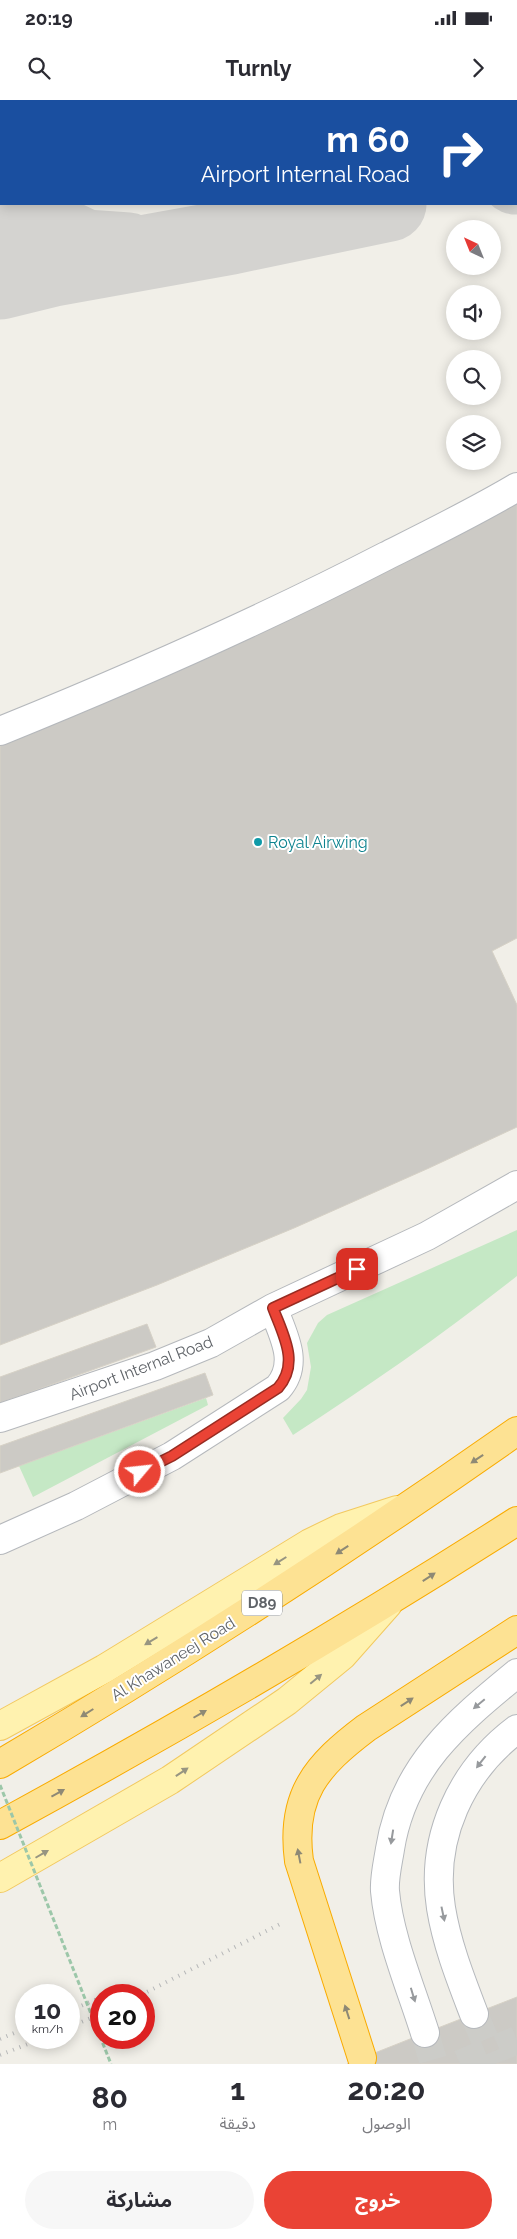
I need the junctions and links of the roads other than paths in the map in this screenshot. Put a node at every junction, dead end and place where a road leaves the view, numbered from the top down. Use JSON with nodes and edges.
{"nodes":[{"id":1,"x":517,"y":487,"type":"edge"},
{"id":2,"x":0,"y":731,"type":"edge"},
{"id":3,"x":517,"y":1185,"type":"edge"},
{"id":4,"x":273,"y":1308,"type":"junction"},
{"id":5,"x":0,"y":1418,"type":"edge"},
{"id":6,"x":517,"y":1431,"type":"edge"},
{"id":7,"x":405,"y":1508,"type":"junction"},
{"id":8,"x":517,"y":1521,"type":"edge"},
{"id":9,"x":0,"y":1540,"type":"edge"},
{"id":10,"x":388,"y":1604,"type":"junction"},
{"id":11,"x":517,"y":1630,"type":"edge"},
{"id":12,"x":517,"y":1673,"type":"edge"},
{"id":13,"x":0,"y":1726,"type":"edge"},
{"id":14,"x":517,"y":1729,"type":"edge"},
{"id":15,"x":0,"y":1764,"type":"edge"},
{"id":16,"x":0,"y":1825,"type":"edge"},
{"id":17,"x":0,"y":1878,"type":"edge"},
{"id":18,"x":474,"y":2014,"type":"tunnel mouth"},
{"id":19,"x":425,"y":2033,"type":"tunnel mouth"},
{"id":20,"x":362,"y":2058,"type":"dead end"}],
"edges":[{"from":1,"to":2,"type":"lane"},
{"from":3,"to":4,"type":"lane","name":"Airport Internal Road"},
{"from":4,"to":5,"type":"lane","name":"Airport Internal Road"},
{"from":4,"to":9,"type":"lane"},
{"from":6,"to":7,"type":"highway","name":"Al Khawaneej Road","number":"D89","one_way":true},
{"from":7,"to":13,"type":"main road","one_way":true},
{"from":7,"to":15,"type":"highway","name":"Al Khawaneej Road","number":"D89","one_way":true},
{"from":10,"to":8,"type":"highway","one_way":true},
{"from":16,"to":10,"type":"highway","one_way":true},
{"from":17,"to":10,"type":"main road","one_way":true},
{"from":20,"to":11,"type":"highway","one_way":true},
{"from":12,"to":19,"type":"lane","one_way":true},
{"from":14,"to":18,"type":"lane","one_way":true}]}
